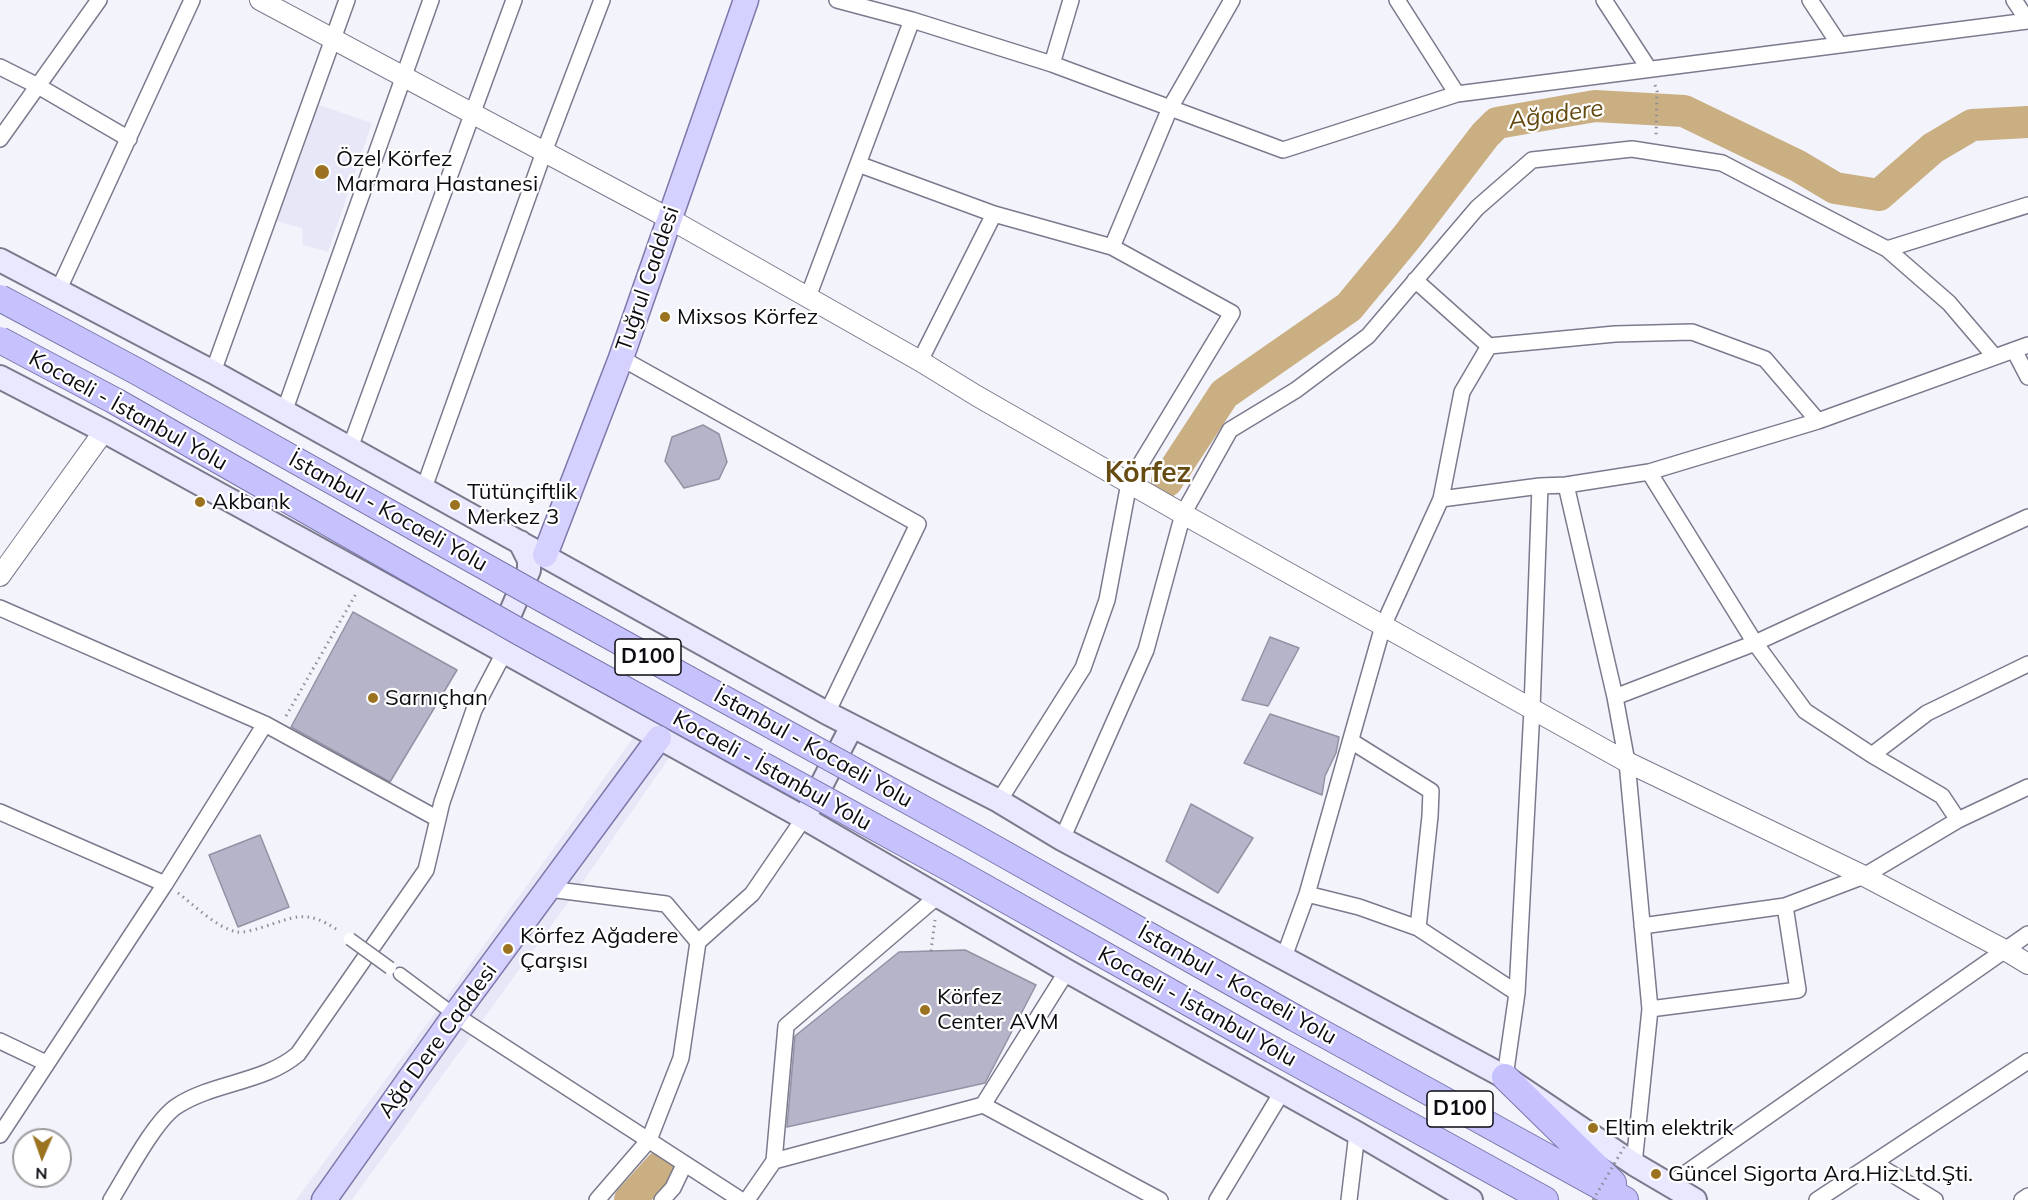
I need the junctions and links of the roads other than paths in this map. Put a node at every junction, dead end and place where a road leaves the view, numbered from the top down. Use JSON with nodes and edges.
{"nodes":[{"id":1,"x":99,"y":0,"type":"edge"},
{"id":2,"x":192,"y":0,"type":"edge"},
{"id":3,"x":260,"y":0,"type":"edge"},
{"id":4,"x":347,"y":0,"type":"edge"},
{"id":5,"x":431,"y":0,"type":"edge"},
{"id":6,"x":514,"y":0,"type":"edge"},
{"id":7,"x":602,"y":0,"type":"edge"},
{"id":8,"x":746,"y":0,"type":"edge"},
{"id":9,"x":837,"y":0,"type":"edge"},
{"id":10,"x":1071,"y":0,"type":"edge"},
{"id":11,"x":1232,"y":0,"type":"edge"},
{"id":12,"x":1397,"y":0,"type":"edge"},
{"id":13,"x":1604,"y":0,"type":"edge"},
{"id":14,"x":1810,"y":0,"type":"edge"},
{"id":15,"x":2014,"y":0,"type":"edge"},
{"id":16,"x":912,"y":20,"type":"junction"},
{"id":17,"x":2028,"y":21,"type":"edge"},
{"id":18,"x":332,"y":39,"type":"junction"},
{"id":19,"x":1839,"y":44,"type":"junction"},
{"id":20,"x":1052,"y":64,"type":"junction"},
{"id":21,"x":0,"y":67,"type":"edge"},
{"id":22,"x":1649,"y":69,"type":"junction"},
{"id":23,"x":404,"y":77,"type":"junction"},
{"id":24,"x":38,"y":86,"type":"junction"},
{"id":25,"x":1458,"y":94,"type":"junction"},
{"id":26,"x":1170,"y":108,"type":"junction"},
{"id":27,"x":472,"y":114,"type":"junction"},
{"id":28,"x":0,"y":139,"type":"edge"},
{"id":29,"x":129,"y":139,"type":"junction"},
{"id":30,"x":544,"y":152,"type":"junction"},
{"id":31,"x":858,"y":164,"type":"junction"},
{"id":32,"x":2028,"y":205,"type":"edge"},
{"id":33,"x":994,"y":214,"type":"junction"},
{"id":34,"x":670,"y":219,"type":"junction"},
{"id":35,"x":1112,"y":247,"type":"junction"},
{"id":36,"x":1887,"y":249,"type":"junction"},
{"id":37,"x":0,"y":260,"type":"edge"},
{"id":38,"x":1415,"y":280,"type":"junction"},
{"id":39,"x":58,"y":291,"type":"junction"},
{"id":40,"x":808,"y":297,"type":"junction"},
{"id":41,"x":0,"y":298,"type":"edge"},
{"id":42,"x":0,"y":340,"type":"edge"},
{"id":43,"x":1490,"y":346,"type":"junction"},
{"id":44,"x":2021,"y":348,"type":"edge"},
{"id":45,"x":1995,"y":357,"type":"junction"},
{"id":46,"x":621,"y":358,"type":"junction"},
{"id":47,"x":920,"y":361,"type":"junction"},
{"id":48,"x":213,"y":372,"type":"junction"},
{"id":49,"x":2028,"y":376,"type":"edge"},
{"id":50,"x":0,"y":377,"type":"edge"},
{"id":51,"x":284,"y":412,"type":"junction"},
{"id":52,"x":1818,"y":421,"type":"junction"},
{"id":53,"x":104,"y":431,"type":"junction"},
{"id":54,"x":350,"y":448,"type":"junction"},
{"id":55,"x":1648,"y":472,"type":"junction"},
{"id":56,"x":1129,"y":483,"type":"junction"},
{"id":57,"x":1566,"y":485,"type":"junction"},
{"id":58,"x":1540,"y":486,"type":"junction"},
{"id":59,"x":424,"y":488,"type":"junction"},
{"id":60,"x":1441,"y":499,"type":"junction"},
{"id":61,"x":1183,"y":514,"type":"junction"},
{"id":62,"x":2028,"y":517,"type":"edge"},
{"id":63,"x":520,"y":542,"type":"junction"},
{"id":64,"x":544,"y":555,"type":"junction"},
{"id":65,"x":0,"y":576,"type":"edge"},
{"id":66,"x":0,"y":608,"type":"edge"},
{"id":67,"x":1383,"y":626,"type":"junction"},
{"id":68,"x":479,"y":637,"type":"junction"},
{"id":69,"x":1755,"y":643,"type":"junction"},
{"id":70,"x":505,"y":651,"type":"junction"},
{"id":71,"x":2028,"y":664,"type":"edge"},
{"id":72,"x":1615,"y":697,"type":"junction"},
{"id":73,"x":1532,"y":709,"type":"junction"},
{"id":74,"x":827,"y":713,"type":"junction"},
{"id":75,"x":852,"y":726,"type":"junction"},
{"id":76,"x":271,"y":727,"type":"junction"},
{"id":77,"x":659,"y":738,"type":"junction"},
{"id":78,"x":1351,"y":741,"type":"junction"},
{"id":79,"x":1872,"y":755,"type":"junction"},
{"id":80,"x":1627,"y":762,"type":"junction"},
{"id":81,"x":2028,"y":788,"type":"edge"},
{"id":82,"x":999,"y":801,"type":"junction"},
{"id":83,"x":0,"y":812,"type":"edge"},
{"id":84,"x":804,"y":818,"type":"junction"},
{"id":85,"x":438,"y":819,"type":"junction"},
{"id":86,"x":1958,"y":820,"type":"junction"},
{"id":87,"x":1062,"y":838,"type":"junction"},
{"id":88,"x":1864,"y":876,"type":"junction"},
{"id":89,"x":165,"y":884,"type":"junction"},
{"id":90,"x":549,"y":889,"type":"junction"},
{"id":91,"x":1307,"y":894,"type":"junction"},
{"id":92,"x":939,"y":895,"type":"junction"},
{"id":93,"x":1785,"y":906,"type":"junction"},
{"id":94,"x":1642,"y":926,"type":"junction"},
{"id":95,"x":1418,"y":928,"type":"junction"},
{"id":96,"x":2028,"y":934,"type":"edge"},
{"id":97,"x":350,"y":939,"type":"dead end"},
{"id":98,"x":698,"y":942,"type":"junction"},
{"id":99,"x":2005,"y":950,"type":"junction"},
{"id":100,"x":1284,"y":957,"type":"junction"},
{"id":101,"x":2028,"y":964,"type":"edge"},
{"id":102,"x":1067,"y":971,"type":"junction"},
{"id":103,"x":1517,"y":993,"type":"junction"},
{"id":104,"x":1650,"y":1009,"type":"junction"},
{"id":105,"x":455,"y":1015,"type":"junction"},
{"id":106,"x":0,"y":1041,"type":"edge"},
{"id":107,"x":2028,"y":1061,"type":"edge"},
{"id":108,"x":46,"y":1063,"type":"junction"},
{"id":109,"x":1505,"y":1077,"type":"junction"},
{"id":110,"x":1282,"y":1092,"type":"junction"},
{"id":111,"x":983,"y":1105,"type":"junction"},
{"id":112,"x":1357,"y":1133,"type":"junction"},
{"id":113,"x":0,"y":1135,"type":"edge"},
{"id":114,"x":649,"y":1140,"type":"junction"},
{"id":115,"x":1630,"y":1154,"type":"junction"},
{"id":116,"x":774,"y":1161,"type":"junction"},
{"id":117,"x":1874,"y":1163,"type":"junction"},
{"id":118,"x":684,"y":1165,"type":"junction"},
{"id":119,"x":1669,"y":1185,"type":"junction"},
{"id":120,"x":2028,"y":1196,"type":"edge"},
{"id":121,"x":111,"y":1200,"type":"edge"},
{"id":122,"x":324,"y":1200,"type":"edge"},
{"id":123,"x":597,"y":1200,"type":"edge"},
{"id":124,"x":662,"y":1200,"type":"edge"},
{"id":125,"x":741,"y":1200,"type":"edge"},
{"id":126,"x":747,"y":1200,"type":"edge"},
{"id":127,"x":1160,"y":1200,"type":"edge"},
{"id":128,"x":1216,"y":1200,"type":"edge"},
{"id":129,"x":1348,"y":1200,"type":"edge"},
{"id":130,"x":1471,"y":1200,"type":"edge"},
{"id":131,"x":1545,"y":1200,"type":"edge"},
{"id":132,"x":1628,"y":1200,"type":"edge"},
{"id":133,"x":1695,"y":1200,"type":"edge"},
{"id":134,"x":1817,"y":1200,"type":"edge"},
{"id":135,"x":1935,"y":1200,"type":"edge"},
{"id":136,"x":2022,"y":1200,"type":"edge"}],
"edges":[{"from":1,"to":24,"type":"street"},
{"from":2,"to":29,"type":"street"},
{"from":3,"to":18,"type":"street"},
{"from":4,"to":18,"type":"street"},
{"from":5,"to":23,"type":"street"},
{"from":6,"to":27,"type":"street"},
{"from":7,"to":30,"type":"street"},
{"from":8,"to":34,"type":"main road","name":"Tuğrul Caddesi"},
{"from":9,"to":16,"type":"street"},
{"from":10,"to":20,"type":"street"},
{"from":11,"to":26,"type":"street"},
{"from":12,"to":25,"type":"street"},
{"from":13,"to":22,"type":"street"},
{"from":14,"to":19,"type":"street"},
{"from":15,"to":17,"type":"street"},
{"from":16,"to":20,"type":"street"},
{"from":16,"to":31,"type":"street"},
{"from":17,"to":19,"type":"street"},
{"from":18,"to":23,"type":"street"},
{"from":18,"to":48,"type":"street"},
{"from":19,"to":22,"type":"street"},
{"from":20,"to":26,"type":"street"},
{"from":21,"to":24,"type":"street"},
{"from":22,"to":25,"type":"street"},
{"from":23,"to":27,"type":"street"},
{"from":23,"to":51,"type":"street"},
{"from":24,"to":28,"type":"street"},
{"from":24,"to":29,"type":"street"},
{"from":25,"to":26,"type":"street"},
{"from":26,"to":35,"type":"street"},
{"from":27,"to":30,"type":"street"},
{"from":27,"to":54,"type":"street"},
{"from":29,"to":39,"type":"street"},
{"from":30,"to":34,"type":"street"},
{"from":30,"to":59,"type":"street"},
{"from":31,"to":33,"type":"street"},
{"from":31,"to":40,"type":"street"},
{"from":32,"to":36,"type":"street"},
{"from":33,"to":35,"type":"street"},
{"from":33,"to":47,"type":"street"},
{"from":34,"to":40,"type":"street"},
{"from":34,"to":46,"type":"main road","name":"Tuğrul Caddesi"},
{"from":35,"to":56,"type":"street"},
{"from":36,"to":38,"type":"street"},
{"from":36,"to":45,"type":"street"},
{"from":37,"to":39,"type":"main road"},
{"from":38,"to":43,"type":"street"},
{"from":38,"to":61,"type":"street"},
{"from":39,"to":48,"type":"main road"},
{"from":40,"to":47,"type":"street"},
{"from":41,"to":132,"type":"highway","name":"İstanbul - Kocaeli Yolu","number":"D100","bridge":true},
{"from":42,"to":131,"type":"highway","name":"Kocaeli - İstanbul Yolu","number":"D100","bridge":true},
{"from":43,"to":52,"type":"street"},
{"from":43,"to":60,"type":"street"},
{"from":44,"to":45,"type":"street"},
{"from":44,"to":49,"type":"street"},
{"from":45,"to":52,"type":"street"},
{"from":46,"to":64,"type":"main road","name":"Tuğrul Caddesi"},
{"from":46,"to":74,"type":"street"},
{"from":47,"to":56,"type":"street"},
{"from":48,"to":51,"type":"main road"},
{"from":50,"to":53,"type":"main road"},
{"from":51,"to":54,"type":"main road"},
{"from":52,"to":55,"type":"street"},
{"from":53,"to":65,"type":"street"},
{"from":53,"to":68,"type":"main road"},
{"from":54,"to":59,"type":"main road"},
{"from":55,"to":57,"type":"street"},
{"from":55,"to":69,"type":"street"},
{"from":56,"to":61,"type":"street"},
{"from":56,"to":82,"type":"street"},
{"from":57,"to":58,"type":"street"},
{"from":57,"to":72,"type":"street"},
{"from":58,"to":60,"type":"street"},
{"from":58,"to":73,"type":"street"},
{"from":59,"to":63,"type":"main road"},
{"from":60,"to":67,"type":"street"},
{"from":61,"to":67,"type":"street"},
{"from":61,"to":87,"type":"street"},
{"from":62,"to":69,"type":"street"},
{"from":63,"to":64,"type":"main road"},
{"from":63,"to":68,"type":"main road"},
{"from":64,"to":70,"type":"main road"},
{"from":64,"to":74,"type":"main road"},
{"from":66,"to":76,"type":"street"},
{"from":67,"to":73,"type":"street"},
{"from":67,"to":78,"type":"street"},
{"from":68,"to":70,"type":"main road"},
{"from":69,"to":72,"type":"street"},
{"from":69,"to":79,"type":"street"},
{"from":70,"to":77,"type":"main road"},
{"from":70,"to":85,"type":"street"},
{"from":71,"to":79,"type":"street"},
{"from":72,"to":80,"type":"street"},
{"from":73,"to":80,"type":"street"},
{"from":73,"to":103,"type":"street"},
{"from":74,"to":75,"type":"main road"},
{"from":75,"to":82,"type":"main road"},
{"from":75,"to":84,"type":"main road"},
{"from":76,"to":85,"type":"street"},
{"from":76,"to":89,"type":"street"},
{"from":77,"to":84,"type":"main road"},
{"from":77,"to":90,"type":"main road","name":"Ağa Dere Caddesi"},
{"from":78,"to":91,"type":"street"},
{"from":78,"to":95,"type":"street"},
{"from":79,"to":86,"type":"street"},
{"from":80,"to":88,"type":"street"},
{"from":80,"to":94,"type":"street"},
{"from":81,"to":86,"type":"street"},
{"from":82,"to":87,"type":"main road"},
{"from":83,"to":89,"type":"street"},
{"from":84,"to":92,"type":"main road"},
{"from":84,"to":98,"type":"street"},
{"from":85,"to":121,"type":"street"},
{"from":86,"to":88,"type":"street"},
{"from":87,"to":100,"type":"main road"},
{"from":88,"to":93,"type":"street"},
{"from":88,"to":99,"type":"street"},
{"from":89,"to":108,"type":"street"},
{"from":90,"to":98,"type":"street"},
{"from":90,"to":105,"type":"main road","name":"Ağa Dere Caddesi"},
{"from":91,"to":95,"type":"street"},
{"from":91,"to":100,"type":"street"},
{"from":92,"to":102,"type":"main road"},
{"from":92,"to":116,"type":"street"},
{"from":93,"to":94,"type":"street"},
{"from":93,"to":104,"type":"street"},
{"from":94,"to":104,"type":"street"},
{"from":95,"to":103,"type":"street"},
{"from":96,"to":99,"type":"street"},
{"from":97,"to":105,"type":"street","bridge":true},
{"from":98,"to":114,"type":"street"},
{"from":99,"to":101,"type":"street"},
{"from":99,"to":119,"type":"street"},
{"from":100,"to":109,"type":"main road"},
{"from":102,"to":110,"type":"main road"},
{"from":102,"to":111,"type":"street"},
{"from":103,"to":109,"type":"street"},
{"from":104,"to":115,"type":"street"},
{"from":105,"to":114,"type":"street"},
{"from":105,"to":122,"type":"main road","name":"Ağa Dere Caddesi"},
{"from":106,"to":108,"type":"street"},
{"from":107,"to":117,"type":"street"},
{"from":108,"to":113,"type":"street"},
{"from":109,"to":115,"type":"main road"},
{"from":109,"to":132,"type":"highway"},
{"from":110,"to":112,"type":"main road"},
{"from":110,"to":128,"type":"street"},
{"from":111,"to":116,"type":"street"},
{"from":111,"to":127,"type":"street"},
{"from":112,"to":129,"type":"street"},
{"from":112,"to":130,"type":"main road"},
{"from":114,"to":118,"type":"street"},
{"from":114,"to":123,"type":"street"},
{"from":115,"to":119,"type":"main road"},
{"from":116,"to":126,"type":"street"},
{"from":117,"to":134,"type":"street"},
{"from":117,"to":135,"type":"street"},
{"from":118,"to":124,"type":"street"},
{"from":118,"to":125,"type":"street"},
{"from":119,"to":133,"type":"main road"},
{"from":120,"to":136,"type":"street"}]}
